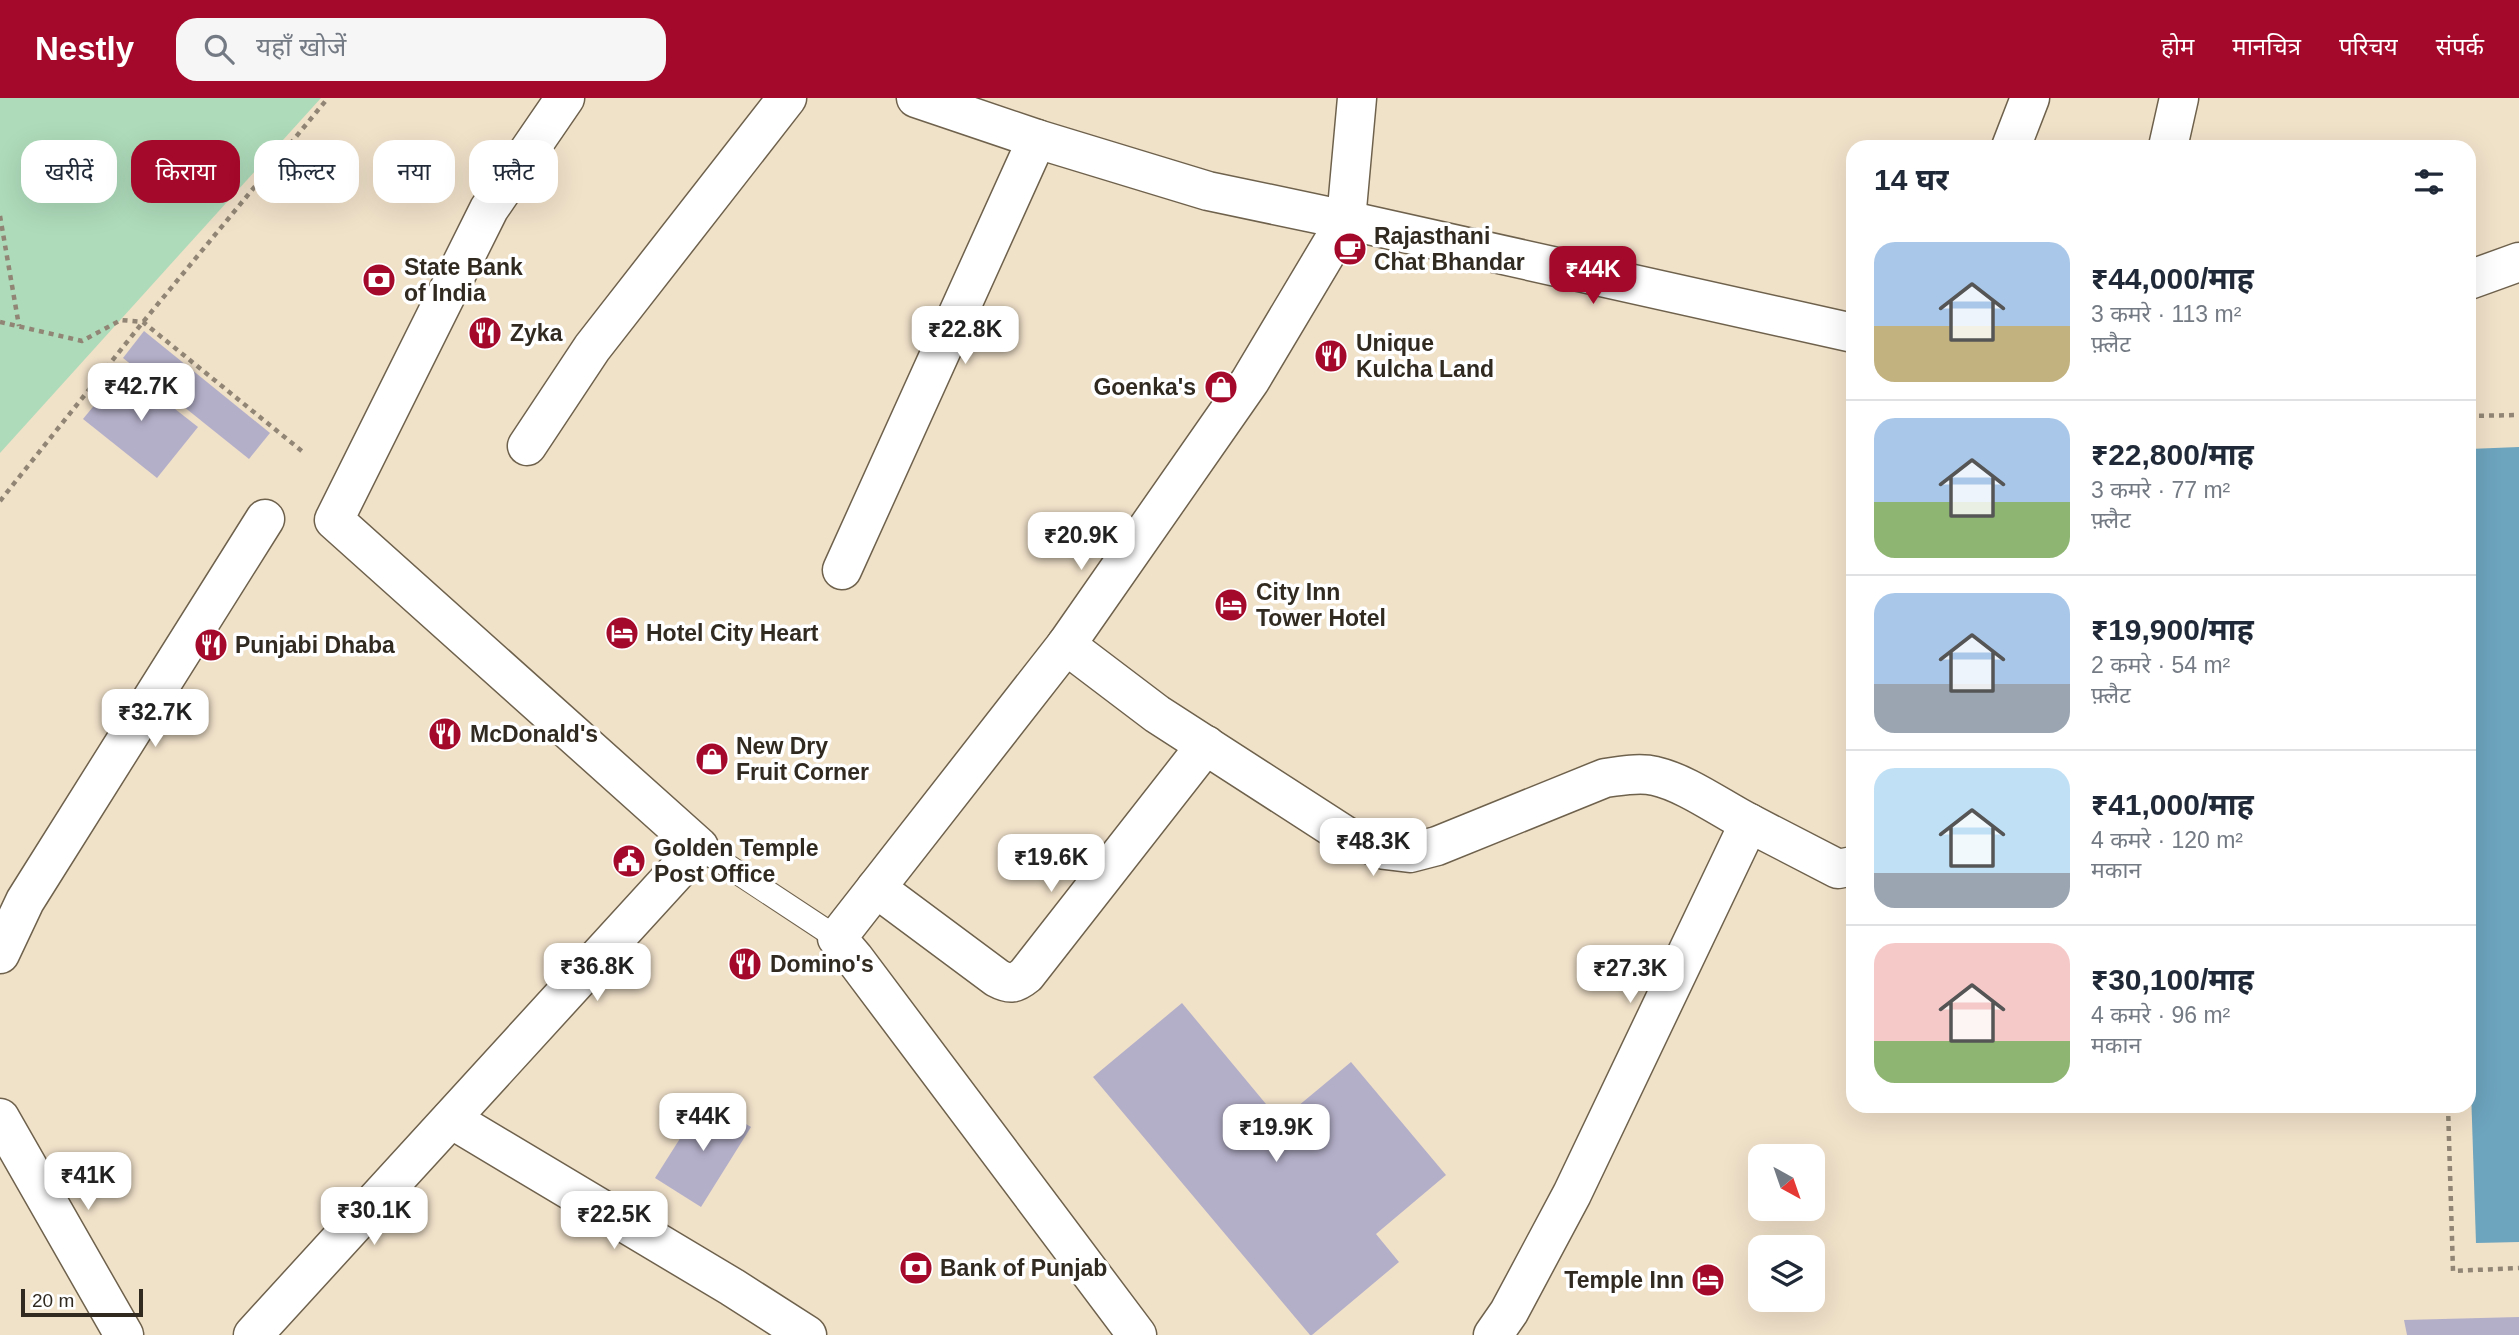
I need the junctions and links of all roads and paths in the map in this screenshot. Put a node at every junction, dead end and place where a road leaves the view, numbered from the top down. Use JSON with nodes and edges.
{"nodes":[{"id":1,"x":328,"y":98,"type":"edge"},
{"id":2,"x":787,"y":98,"type":"edge"},
{"id":3,"x":916,"y":98,"type":"edge"},
{"id":4,"x":1357,"y":98,"type":"edge"},
{"id":5,"x":2030,"y":98,"type":"edge"},
{"id":6,"x":2179,"y":98,"type":"edge"},
{"id":7,"x":562,"y":99,"type":"edge"},
{"id":8,"x":1037,"y":139,"type":"junction"},
{"id":9,"x":2014,"y":140,"type":"edge"},
{"id":10,"x":2170,"y":140,"type":"edge"},
{"id":11,"x":0,"y":216,"type":"edge"},
{"id":12,"x":1346,"y":220,"type":"junction"},
{"id":13,"x":2519,"y":262,"type":"edge"},
{"id":14,"x":2476,"y":277,"type":"edge"},
{"id":15,"x":0,"y":322,"type":"edge"},
{"id":16,"x":143,"y":323,"type":"junction"},
{"id":17,"x":19,"y":326,"type":"junction"},
{"id":18,"x":1846,"y":331,"type":"edge"},
{"id":19,"x":2519,"y":415,"type":"edge"},
{"id":20,"x":2476,"y":416,"type":"edge"},
{"id":21,"x":527,"y":446,"type":"dead end"},
{"id":22,"x":303,"y":452,"type":"dead end"},
{"id":23,"x":0,"y":501,"type":"edge"},
{"id":24,"x":265,"y":519,"type":"dead end"},
{"id":25,"x":842,"y":570,"type":"dead end"},
{"id":26,"x":1066,"y":646,"type":"junction"},
{"id":27,"x":1206,"y":745,"type":"junction"},
{"id":28,"x":1749,"y":823,"type":"junction"},
{"id":29,"x":699,"y":847,"type":"junction"},
{"id":30,"x":1846,"y":867,"type":"edge"},
{"id":31,"x":876,"y":888,"type":"junction"},
{"id":32,"x":12,"y":890,"type":"edge"},
{"id":33,"x":838,"y":939,"type":"junction"},
{"id":34,"x":0,"y":954,"type":"edge"},
{"id":35,"x":2448,"y":1113,"type":"edge"},
{"id":36,"x":0,"y":1118,"type":"edge"},
{"id":37,"x":452,"y":1119,"type":"junction"},
{"id":38,"x":2519,"y":1268,"type":"edge"},
{"id":39,"x":124,"y":1335,"type":"edge"},
{"id":40,"x":253,"y":1335,"type":"edge"},
{"id":41,"x":807,"y":1335,"type":"edge"},
{"id":42,"x":1137,"y":1335,"type":"edge"},
{"id":43,"x":1493,"y":1335,"type":"edge"}],
"edges":[{"from":1,"to":16,"type":"path"},
{"from":2,"to":21,"type":"street"},
{"from":3,"to":8,"type":"street"},
{"from":4,"to":12,"type":"street"},
{"from":5,"to":9,"type":"street"},
{"from":6,"to":10,"type":"street"},
{"from":7,"to":29,"type":"street"},
{"from":8,"to":12,"type":"street"},
{"from":8,"to":25,"type":"street"},
{"from":11,"to":17,"type":"path"},
{"from":12,"to":18,"type":"street"},
{"from":12,"to":26,"type":"street"},
{"from":13,"to":14,"type":"street"},
{"from":15,"to":17,"type":"path"},
{"from":16,"to":17,"type":"path"},
{"from":16,"to":22,"type":"path"},
{"from":16,"to":23,"type":"path"},
{"from":19,"to":20,"type":"path"},
{"from":24,"to":32,"type":"street"},
{"from":26,"to":27,"type":"street"},
{"from":26,"to":31,"type":"street"},
{"from":27,"to":28,"type":"street"},
{"from":27,"to":31,"type":"street"},
{"from":28,"to":30,"type":"street"},
{"from":28,"to":43,"type":"street"},
{"from":29,"to":33,"type":"lane"},
{"from":29,"to":37,"type":"street"},
{"from":31,"to":33,"type":"street"},
{"from":32,"to":34,"type":"street"},
{"from":33,"to":42,"type":"street"},
{"from":35,"to":38,"type":"path"},
{"from":36,"to":39,"type":"street"},
{"from":37,"to":40,"type":"street"},
{"from":37,"to":41,"type":"street"}]}
